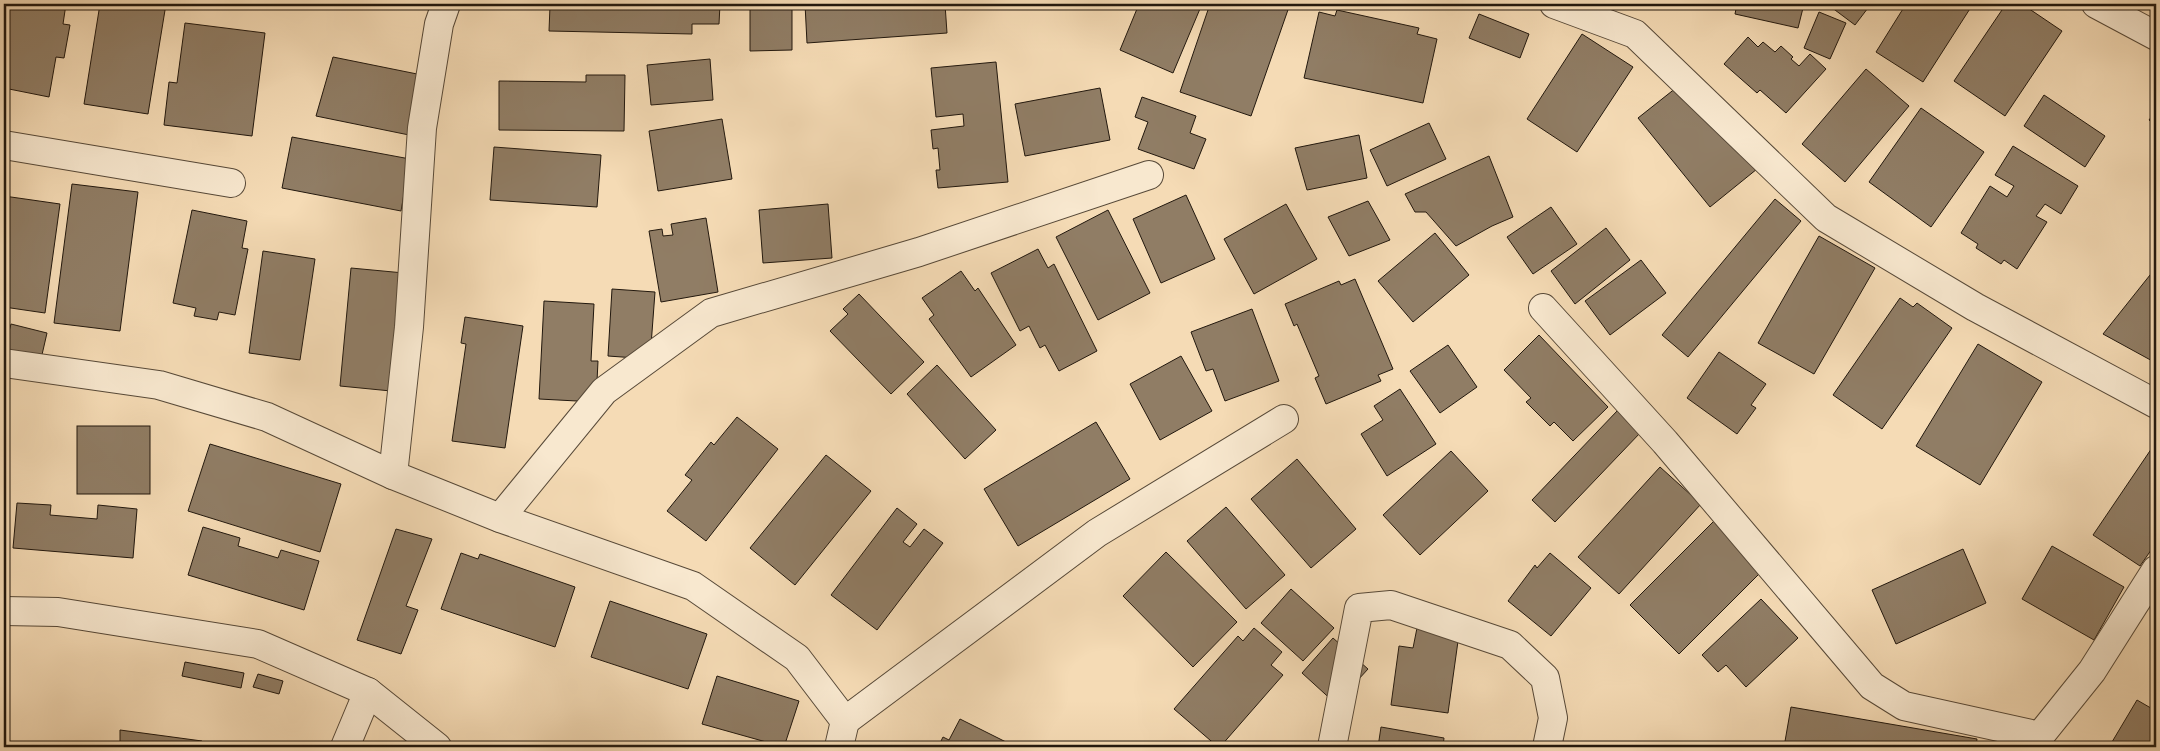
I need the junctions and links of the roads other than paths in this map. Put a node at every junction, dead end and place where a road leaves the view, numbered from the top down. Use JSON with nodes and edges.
{"nodes":[{"id":1,"x":446,"y":4,"type":"edge"},
{"id":2,"x":1554,"y":4,"type":"edge"},
{"id":3,"x":2096,"y":4,"type":"edge"},
{"id":4,"x":2156,"y":36,"type":"edge"},
{"id":5,"x":4,"y":144,"type":"edge"},
{"id":6,"x":1149,"y":175,"type":"dead end"},
{"id":7,"x":231,"y":183,"type":"dead end"},
{"id":8,"x":1543,"y":308,"type":"dead end"},
{"id":9,"x":4,"y":363,"type":"edge"},
{"id":10,"x":2156,"y":404,"type":"edge"},
{"id":11,"x":1284,"y":419,"type":"dead end"},
{"id":12,"x":393,"y":475,"type":"junction"},
{"id":13,"x":500,"y":518,"type":"junction"},
{"id":14,"x":2156,"y":570,"type":"edge"},
{"id":15,"x":4,"y":611,"type":"edge"},
{"id":16,"x":368,"y":692,"type":"junction"},
{"id":17,"x":845,"y":721,"type":"junction"},
{"id":18,"x":2036,"y":742,"type":"edge"},
{"id":19,"x":344,"y":747,"type":"edge"},
{"id":20,"x":438,"y":747,"type":"edge"},
{"id":21,"x":839,"y":747,"type":"edge"},
{"id":22,"x":1332,"y":747,"type":"edge"},
{"id":23,"x":1547,"y":747,"type":"edge"}],
"edges":[{"from":1,"to":12,"type":"street"},
{"from":2,"to":10,"type":"street"},
{"from":3,"to":4,"type":"street"},
{"from":5,"to":7,"type":"street"},
{"from":6,"to":13,"type":"street"},
{"from":8,"to":18,"type":"street"},
{"from":9,"to":12,"type":"street"},
{"from":11,"to":17,"type":"street"},
{"from":12,"to":13,"type":"street"},
{"from":13,"to":17,"type":"street"},
{"from":14,"to":18,"type":"street"},
{"from":15,"to":16,"type":"street"},
{"from":16,"to":19,"type":"street"},
{"from":16,"to":20,"type":"street"},
{"from":17,"to":21,"type":"street"},
{"from":22,"to":23,"type":"street"}]}
